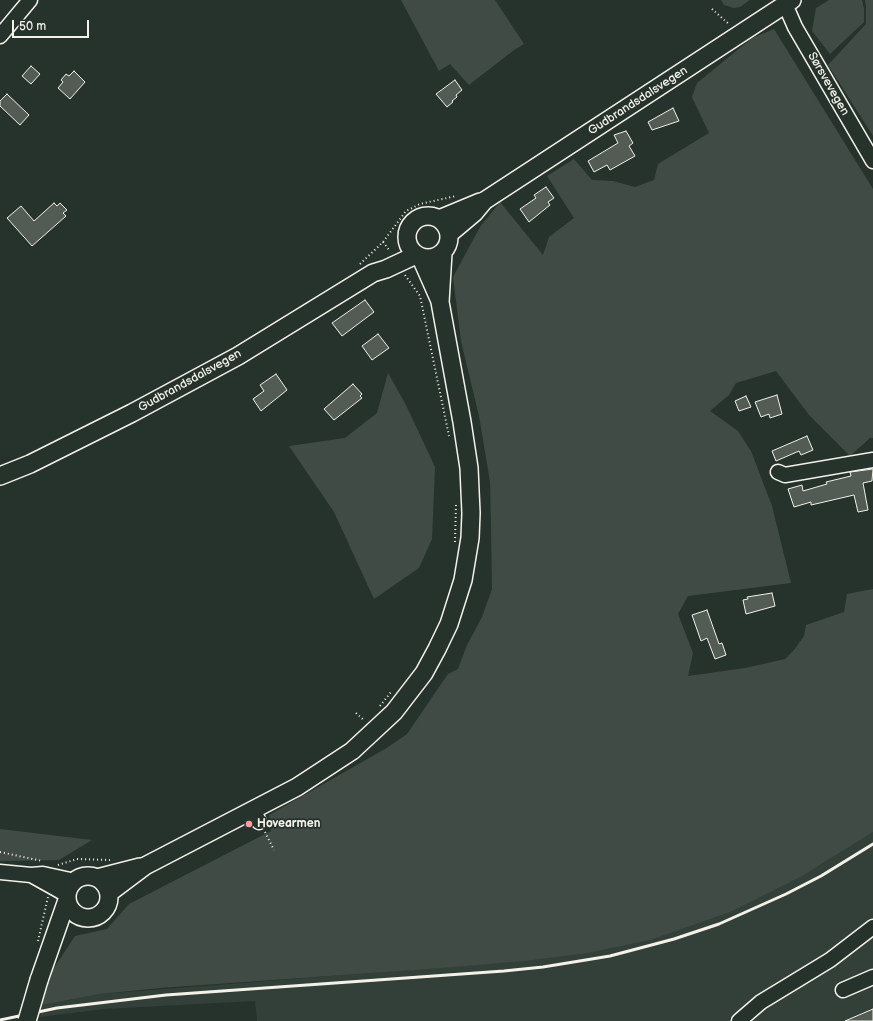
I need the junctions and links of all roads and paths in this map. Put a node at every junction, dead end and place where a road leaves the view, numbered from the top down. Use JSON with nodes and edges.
{"nodes":[{"id":1,"x":30,"y":0,"type":"edge"},
{"id":2,"x":789,"y":2,"type":"edge"},
{"id":3,"x":712,"y":9,"type":"dead end"},
{"id":4,"x":732,"y":28,"type":"junction"},
{"id":5,"x":0,"y":36,"type":"edge"},
{"id":6,"x":873,"y":161,"type":"edge"},
{"id":7,"x":462,"y":195,"type":"dead end"},
{"id":8,"x":484,"y":201,"type":"junction"},
{"id":9,"x":439,"y":219,"type":"junction"},
{"id":10,"x":449,"y":234,"type":"junction"},
{"id":11,"x":383,"y":242,"type":"junction"},
{"id":12,"x":389,"y":250,"type":"dead end"},
{"id":13,"x":415,"y":251,"type":"junction"},
{"id":14,"x":443,"y":253,"type":"junction"},
{"id":15,"x":355,"y":267,"type":"dead end"},
{"id":16,"x":404,"y":273,"type":"dead end"},
{"id":17,"x":440,"y":302,"type":"junction"},
{"id":18,"x":451,"y":442,"type":"dead end"},
{"id":19,"x":873,"y":460,"type":"edge"},
{"id":20,"x":778,"y":472,"type":"dead end"},
{"id":21,"x":0,"y":476,"type":"edge"},
{"id":22,"x":456,"y":502,"type":"dead end"},
{"id":23,"x":454,"y":548,"type":"dead end"},
{"id":24,"x":391,"y":692,"type":"dead end"},
{"id":25,"x":364,"y":723,"type":"junction"},
{"id":26,"x":256,"y":816,"type":"junction"},
{"id":27,"x":274,"y":850,"type":"dead end"},
{"id":28,"x":0,"y":852,"type":"edge"},
{"id":29,"x":114,"y":860,"type":"dead end"},
{"id":30,"x":47,"y":862,"type":"dead end"},
{"id":31,"x":53,"y":864,"type":"dead end"},
{"id":32,"x":145,"y":866,"type":"junction"},
{"id":33,"x":0,"y":872,"type":"edge"},
{"id":34,"x":31,"y":875,"type":"junction"},
{"id":35,"x":97,"y":878,"type":"junction"},
{"id":36,"x":51,"y":887,"type":"junction"},
{"id":37,"x":70,"y":892,"type":"junction"},
{"id":38,"x":109,"y":893,"type":"junction"},
{"id":39,"x":79,"y":916,"type":"junction"},
{"id":40,"x":873,"y":927,"type":"edge"},
{"id":41,"x":44,"y":947,"type":"junction"},
{"id":42,"x":873,"y":976,"type":"edge"},
{"id":43,"x":843,"y":990,"type":"dead end"},
{"id":44,"x":27,"y":1021,"type":"edge"},
{"id":45,"x":739,"y":1021,"type":"edge"}],
"edges":[{"from":1,"to":5,"type":"street"},
{"from":2,"to":4,"type":"main road","name":"Gudbrandsdalsvegen"},
{"from":2,"to":6,"type":"street","name":"Sørsvevegen"},
{"from":3,"to":4,"type":"path"},
{"from":4,"to":8,"type":"main road","name":"Gudbrandsdalsvegen"},
{"from":7,"to":11,"type":"path"},
{"from":8,"to":9,"type":"main road","name":"Gudbrandsdalsvegen"},
{"from":8,"to":10,"type":"main road","name":"Gudbrandsdalsvegen"},
{"from":9,"to":10,"type":"main road"},
{"from":9,"to":13,"type":"main road"},
{"from":10,"to":14,"type":"main road"},
{"from":11,"to":12,"type":"path"},
{"from":11,"to":15,"type":"path"},
{"from":13,"to":14,"type":"main road"},
{"from":13,"to":17,"type":"main road"},
{"from":13,"to":21,"type":"main road","name":"Gudbrandsdalsvegen"},
{"from":14,"to":17,"type":"main road"},
{"from":16,"to":18,"type":"path"},
{"from":17,"to":25,"type":"main road"},
{"from":19,"to":20,"type":"street"},
{"from":22,"to":23,"type":"path"},
{"from":24,"to":25,"type":"path"},
{"from":25,"to":26,"type":"main road"},
{"from":26,"to":27,"type":"path"},
{"from":26,"to":32,"type":"main road"},
{"from":28,"to":30,"type":"path"},
{"from":29,"to":31,"type":"path"},
{"from":32,"to":35,"type":"main road"},
{"from":32,"to":38,"type":"main road"},
{"from":33,"to":34,"type":"street"},
{"from":34,"to":36,"type":"street"},
{"from":34,"to":37,"type":"street"},
{"from":35,"to":37,"type":"main road"},
{"from":35,"to":38,"type":"main road"},
{"from":36,"to":37,"type":"street"},
{"from":36,"to":41,"type":"path"},
{"from":37,"to":39,"type":"main road"},
{"from":37,"to":41,"type":"main road"},
{"from":38,"to":39,"type":"main road"},
{"from":39,"to":41,"type":"main road"},
{"from":40,"to":45,"type":"street"},
{"from":41,"to":44,"type":"main road","bridge":true},
{"from":42,"to":43,"type":"street"}]}
